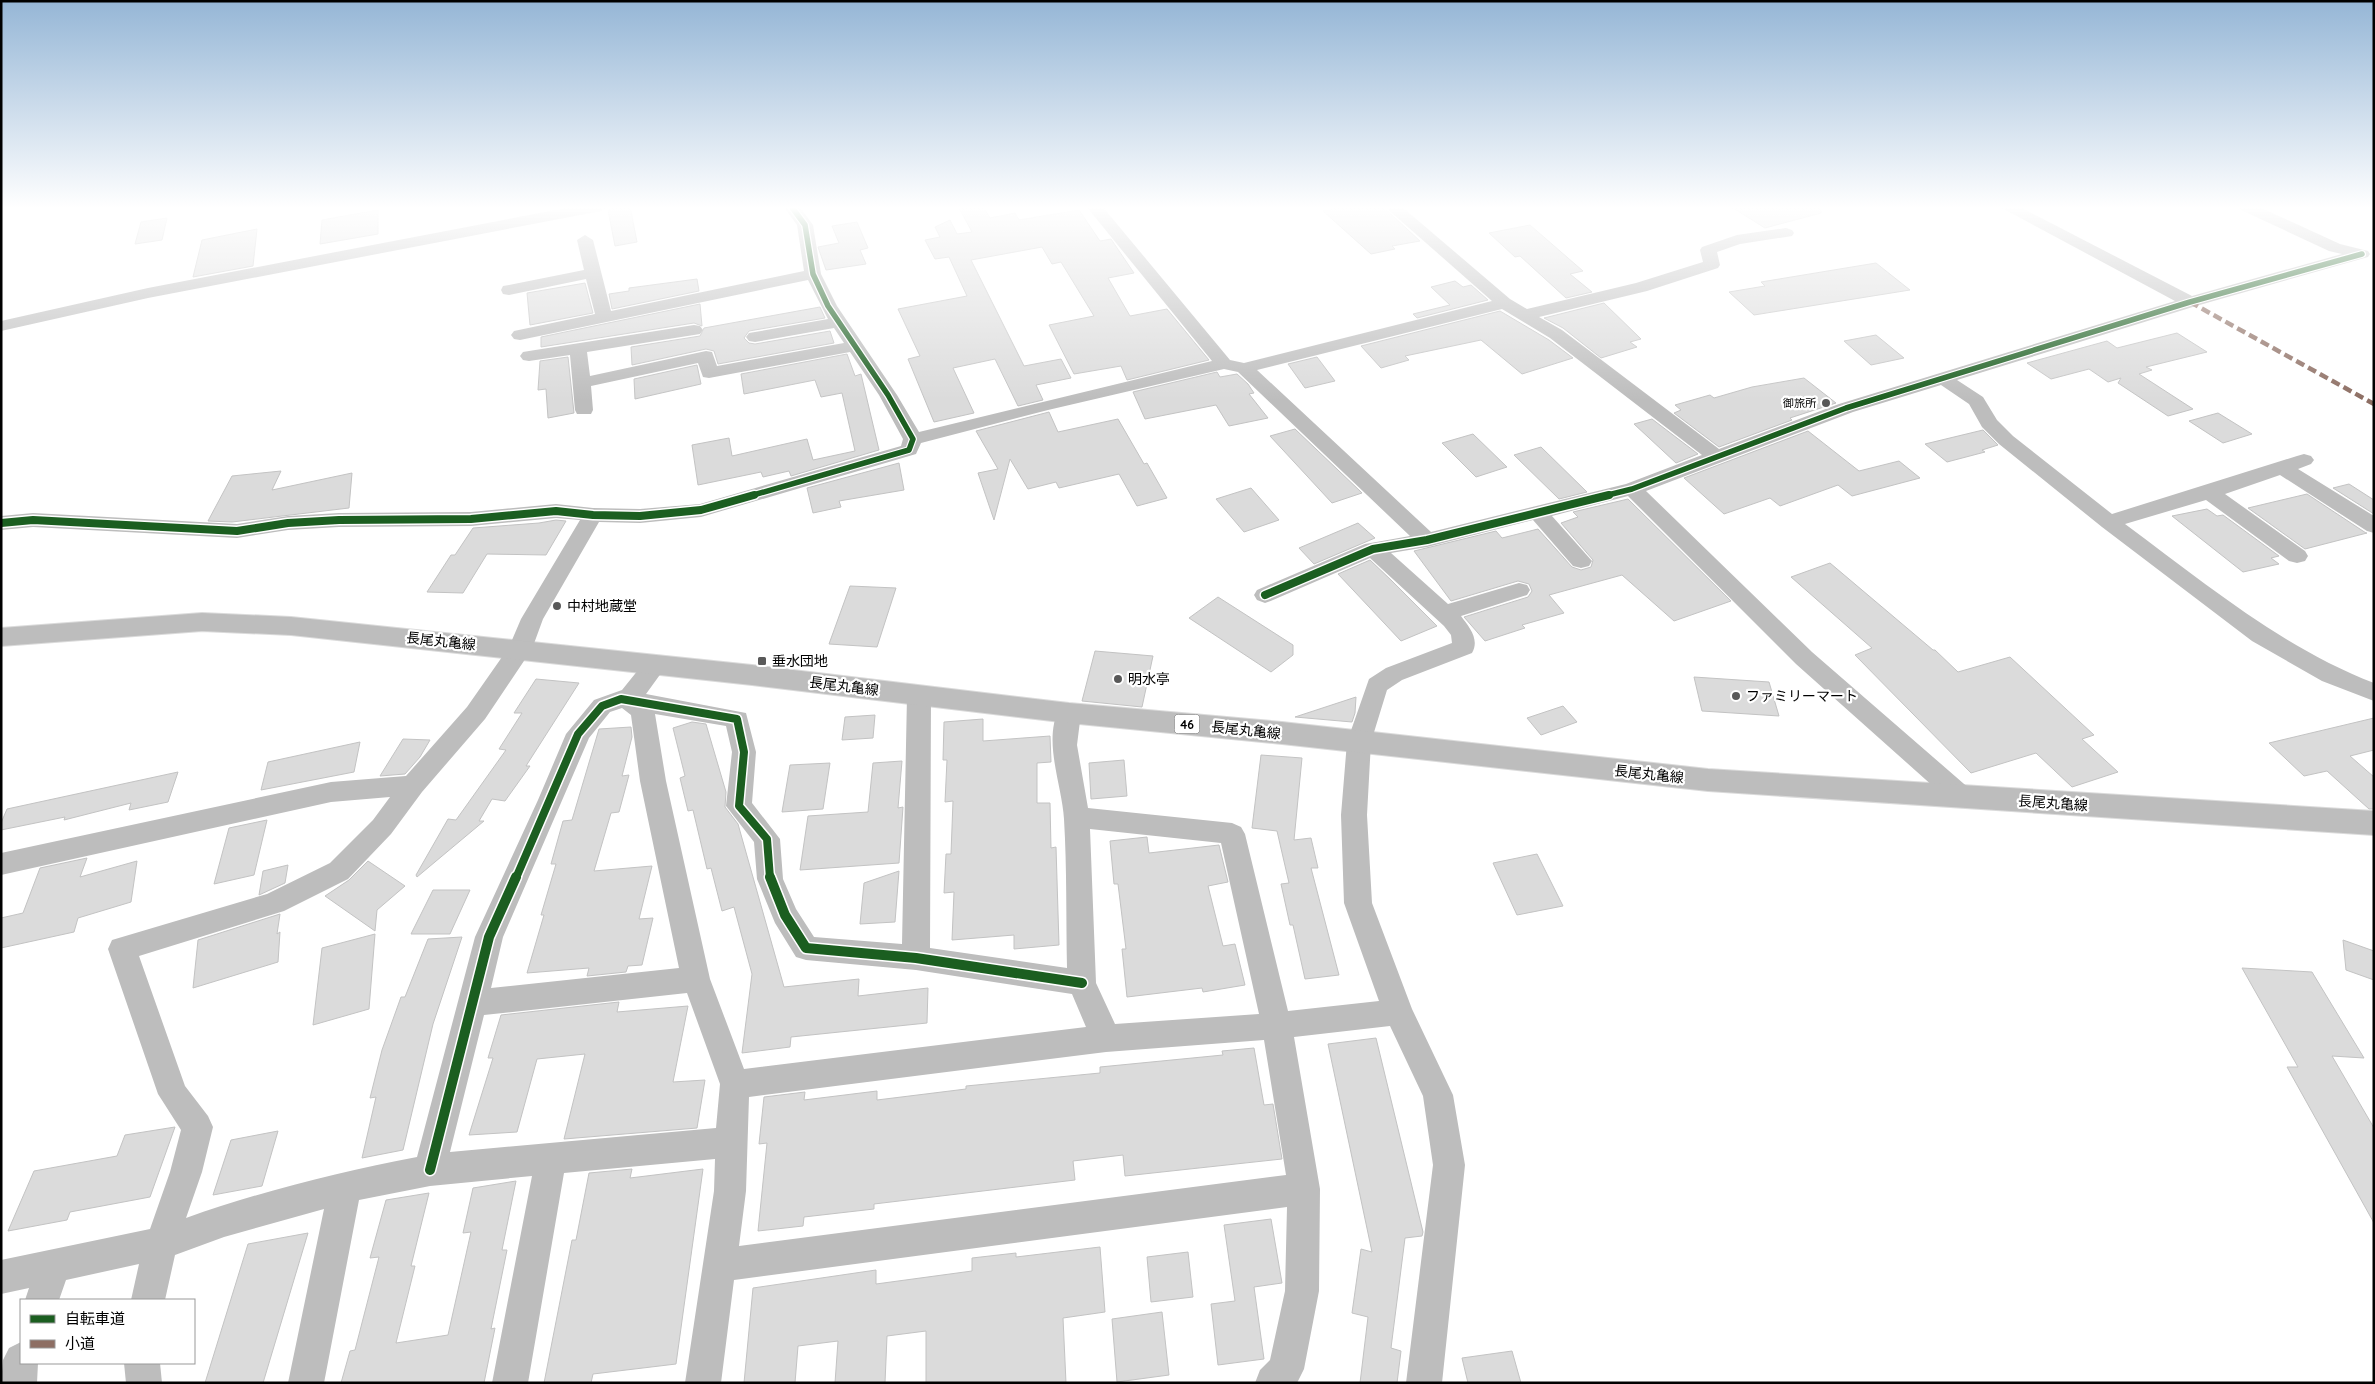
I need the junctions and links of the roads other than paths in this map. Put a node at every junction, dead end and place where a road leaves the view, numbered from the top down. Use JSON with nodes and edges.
{"nodes":[{"id":1,"x":267,"y":271,"type":"edge"},
{"id":2,"x":812,"y":271,"type":"edge"},
{"id":3,"x":1147,"y":271,"type":"edge"},
{"id":4,"x":1467,"y":271,"type":"edge"},
{"id":5,"x":1694,"y":271,"type":"edge"},
{"id":6,"x":2130,"y":271,"type":"edge"},
{"id":7,"x":2312,"y":271,"type":"edge"},
{"id":8,"x":593,"y":273,"type":"joint"},
{"id":9,"x":813,"y":274,"type":"junction"},
{"id":10,"x":509,"y":290,"type":"dead end"},
{"id":11,"x":1504,"y":302,"type":"junction"},
{"id":12,"x":2190,"y":302,"type":"junction"},
{"id":13,"x":1525,"y":315,"type":"junction"},
{"id":14,"x":604,"y":317,"type":"junction"},
{"id":15,"x":839,"y":322,"type":"junction"},
{"id":16,"x":1,"y":326,"type":"edge"},
{"id":17,"x":694,"y":330,"type":"dead end"},
{"id":18,"x":520,"y":334,"type":"dead end"},
{"id":19,"x":755,"y":337,"type":"dead end"},
{"id":20,"x":854,"y":346,"type":"junction"},
{"id":21,"x":578,"y":349,"type":"junction"},
{"id":22,"x":529,"y":356,"type":"dead end"},
{"id":23,"x":1224,"y":364,"type":"junction"},
{"id":24,"x":1244,"y":368,"type":"junction"},
{"id":25,"x":1943,"y":378,"type":"junction"},
{"id":26,"x":581,"y":383,"type":"junction"},
{"id":27,"x":584,"y":410,"type":"dead end"},
{"id":28,"x":913,"y":440,"type":"junction"},
{"id":29,"x":1718,"y":458,"type":"junction"},
{"id":30,"x":2304,"y":460,"type":"dead end"},
{"id":31,"x":2281,"y":467,"type":"junction"},
{"id":32,"x":1632,"y":489,"type":"junction"},
{"id":33,"x":2209,"y":492,"type":"junction"},
{"id":34,"x":1537,"y":512,"type":"junction"},
{"id":35,"x":593,"y":515,"type":"junction"},
{"id":36,"x":2109,"y":522,"type":"junction"},
{"id":37,"x":1,"y":523,"type":"edge"},
{"id":38,"x":2374,"y":526,"type":"edge"},
{"id":39,"x":1427,"y":540,"type":"junction"},
{"id":40,"x":1373,"y":549,"type":"junction"},
{"id":41,"x":2297,"y":556,"type":"dead end"},
{"id":42,"x":1581,"y":561,"type":"dead end"},
{"id":43,"x":1519,"y":590,"type":"dead end"},
{"id":44,"x":1265,"y":595,"type":"dead end"},
{"id":45,"x":1444,"y":613,"type":"junction"},
{"id":46,"x":1,"y":637,"type":"edge"},
{"id":47,"x":520,"y":649,"type":"junction"},
{"id":48,"x":655,"y":665,"type":"junction"},
{"id":49,"x":2374,"y":692,"type":"edge"},
{"id":50,"x":920,"y":696,"type":"junction"},
{"id":51,"x":629,"y":699,"type":"junction"},
{"id":52,"x":1068,"y":713,"type":"junction"},
{"id":53,"x":1359,"y":742,"type":"junction"},
{"id":54,"x":414,"y":785,"type":"junction"},
{"id":55,"x":1962,"y":797,"type":"junction"},
{"id":56,"x":1077,"y":817,"type":"junction"},
{"id":57,"x":2374,"y":823,"type":"edge"},
{"id":58,"x":1,"y":864,"type":"edge"},
{"id":59,"x":916,"y":958,"type":"junction"},
{"id":60,"x":696,"y":979,"type":"junction"},
{"id":61,"x":1082,"y":982,"type":"junction"},
{"id":62,"x":472,"y":1003,"type":"junction"},
{"id":63,"x":1398,"y":1012,"type":"junction"},
{"id":64,"x":1277,"y":1026,"type":"junction"},
{"id":65,"x":1106,"y":1038,"type":"junction"},
{"id":66,"x":735,"y":1084,"type":"junction"},
{"id":67,"x":731,"y":1142,"type":"junction"},
{"id":68,"x":551,"y":1160,"type":"junction"},
{"id":69,"x":430,"y":1170,"type":"junction"},
{"id":70,"x":345,"y":1187,"type":"junction"},
{"id":71,"x":1304,"y":1189,"type":"junction"},
{"id":72,"x":161,"y":1243,"type":"junction"},
{"id":73,"x":721,"y":1265,"type":"junction"},
{"id":74,"x":54,"y":1267,"type":"junction"},
{"id":75,"x":1,"y":1277,"type":"edge"},
{"id":76,"x":42,"y":1299,"type":"edge"},
{"id":77,"x":148,"y":1299,"type":"edge"},
{"id":78,"x":21,"y":1364,"type":"edge"},
{"id":79,"x":142,"y":1364,"type":"edge"},
{"id":80,"x":19,"y":1383,"type":"edge"},
{"id":81,"x":144,"y":1383,"type":"edge"},
{"id":82,"x":306,"y":1383,"type":"edge"},
{"id":83,"x":510,"y":1383,"type":"edge"},
{"id":84,"x":703,"y":1383,"type":"edge"},
{"id":85,"x":1273,"y":1383,"type":"edge"},
{"id":86,"x":1424,"y":1383,"type":"edge"}],
"edges":[{"from":1,"to":16,"type":"street"},
{"from":2,"to":9,"type":"street"},
{"from":3,"to":23,"type":"street"},
{"from":4,"to":11,"type":"street"},
{"from":5,"to":13,"type":"street"},
{"from":6,"to":12,"type":"street"},
{"from":7,"to":12,"type":"street"},
{"from":8,"to":10,"type":"street"},
{"from":8,"to":14,"type":"street"},
{"from":9,"to":14,"type":"street"},
{"from":9,"to":15,"type":"street"},
{"from":11,"to":13,"type":"street"},
{"from":11,"to":24,"type":"street"},
{"from":12,"to":25,"type":"street"},
{"from":13,"to":29,"type":"street"},
{"from":14,"to":18,"type":"street"},
{"from":15,"to":19,"type":"street"},
{"from":15,"to":20,"type":"street"},
{"from":17,"to":21,"type":"street"},
{"from":20,"to":26,"type":"street"},
{"from":20,"to":28,"type":"street"},
{"from":21,"to":22,"type":"street"},
{"from":21,"to":26,"type":"street"},
{"from":23,"to":24,"type":"street"},
{"from":23,"to":28,"type":"street"},
{"from":24,"to":39,"type":"street"},
{"from":25,"to":29,"type":"street"},
{"from":25,"to":36,"type":"street"},
{"from":26,"to":27,"type":"street"},
{"from":28,"to":35,"type":"street"},
{"from":29,"to":32,"type":"street"},
{"from":30,"to":31,"type":"street"},
{"from":31,"to":33,"type":"street"},
{"from":31,"to":38,"type":"street"},
{"from":32,"to":34,"type":"street"},
{"from":32,"to":55,"type":"street"},
{"from":33,"to":36,"type":"street"},
{"from":33,"to":41,"type":"street"},
{"from":34,"to":39,"type":"street"},
{"from":34,"to":42,"type":"street"},
{"from":35,"to":37,"type":"street"},
{"from":35,"to":47,"type":"street"},
{"from":36,"to":49,"type":"street"},
{"from":39,"to":40,"type":"street"},
{"from":40,"to":44,"type":"street"},
{"from":40,"to":45,"type":"street"},
{"from":43,"to":45,"type":"street"},
{"from":45,"to":53,"type":"street"},
{"from":46,"to":47,"type":"main road","name":"長尾丸亀線","number":"46"},
{"from":47,"to":48,"type":"main road","name":"長尾丸亀線","number":"46"},
{"from":47,"to":54,"type":"street"},
{"from":48,"to":50,"type":"main road","name":"長尾丸亀線","number":"46"},
{"from":48,"to":51,"type":"street"},
{"from":50,"to":52,"type":"main road","name":"長尾丸亀線","number":"46"},
{"from":50,"to":59,"type":"street"},
{"from":51,"to":59,"type":"street"},
{"from":51,"to":60,"type":"street"},
{"from":51,"to":62,"type":"street"},
{"from":52,"to":53,"type":"main road","name":"長尾丸亀線","number":"46"},
{"from":52,"to":56,"type":"street"},
{"from":53,"to":55,"type":"main road","name":"長尾丸亀線","number":"46"},
{"from":53,"to":63,"type":"street"},
{"from":54,"to":58,"type":"street"},
{"from":54,"to":72,"type":"street"},
{"from":55,"to":57,"type":"main road","name":"長尾丸亀線","number":"46"},
{"from":56,"to":61,"type":"street"},
{"from":56,"to":64,"type":"street"},
{"from":59,"to":61,"type":"street"},
{"from":60,"to":62,"type":"street"},
{"from":60,"to":66,"type":"street"},
{"from":61,"to":65,"type":"street"},
{"from":62,"to":69,"type":"street"},
{"from":63,"to":64,"type":"street"},
{"from":63,"to":86,"type":"street"},
{"from":64,"to":65,"type":"street"},
{"from":64,"to":71,"type":"street"},
{"from":65,"to":66,"type":"street"},
{"from":66,"to":67,"type":"street"},
{"from":67,"to":68,"type":"street"},
{"from":67,"to":73,"type":"street"},
{"from":68,"to":69,"type":"street"},
{"from":68,"to":83,"type":"street"},
{"from":69,"to":70,"type":"street"},
{"from":70,"to":72,"type":"street"},
{"from":70,"to":82,"type":"street"},
{"from":71,"to":73,"type":"street"},
{"from":71,"to":85,"type":"street"},
{"from":72,"to":74,"type":"street"},
{"from":72,"to":77,"type":"street"},
{"from":73,"to":84,"type":"street"},
{"from":74,"to":75,"type":"street"},
{"from":74,"to":76,"type":"street"},
{"from":78,"to":80,"type":"street"},
{"from":79,"to":81,"type":"street"}]}
